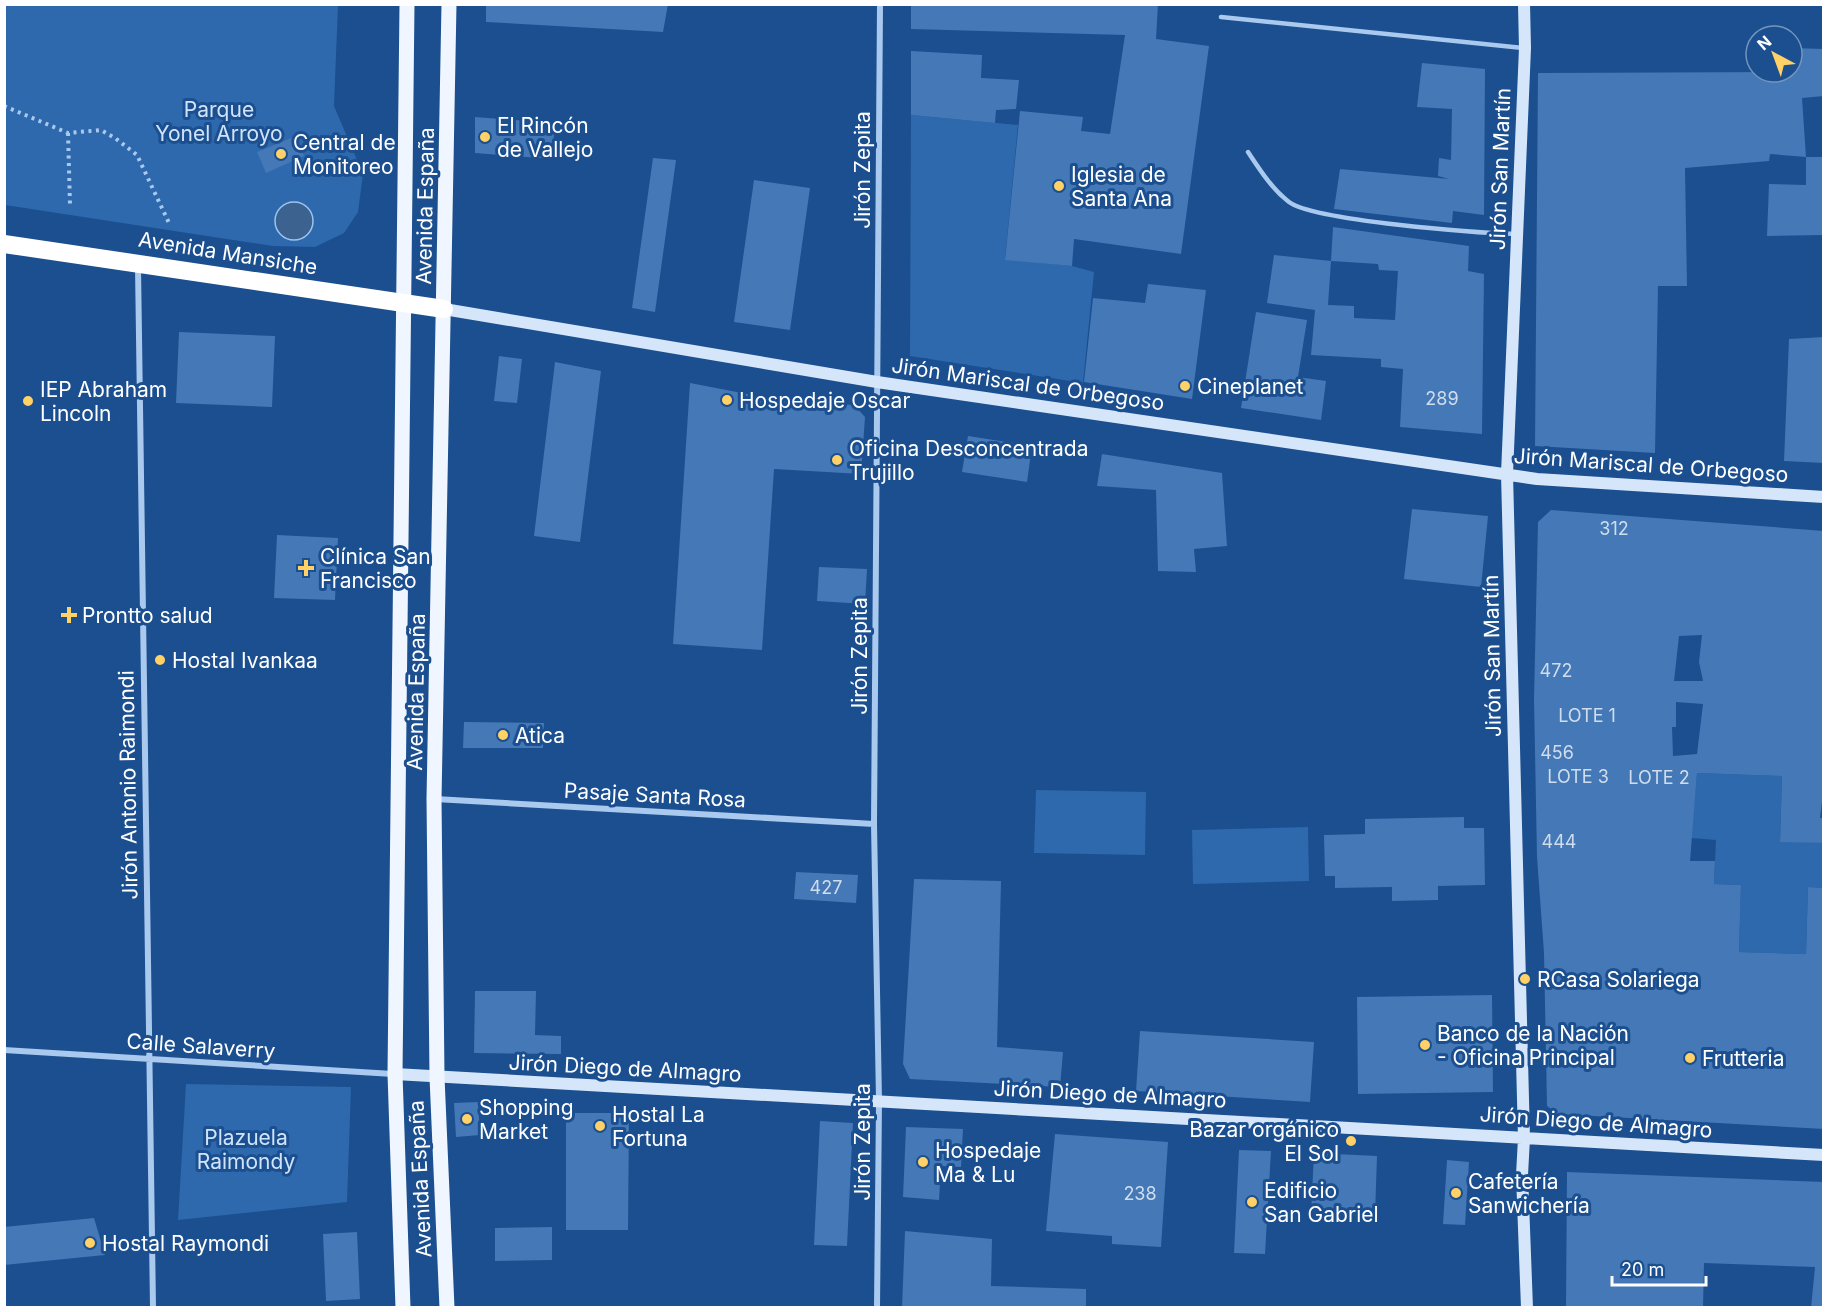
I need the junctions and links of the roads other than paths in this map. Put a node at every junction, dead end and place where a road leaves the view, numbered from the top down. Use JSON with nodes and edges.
{"nodes":[{"id":1,"x":407,"y":4,"type":"edge"},
{"id":2,"x":449,"y":4,"type":"edge"},
{"id":3,"x":880,"y":4,"type":"edge"},
{"id":4,"x":1524,"y":4,"type":"edge"},
{"id":5,"x":1221,"y":17,"type":"dead end"},
{"id":6,"x":1525,"y":48,"type":"junction"},
{"id":7,"x":1248,"y":152,"type":"dead end"},
{"id":8,"x":1517,"y":234,"type":"junction"},
{"id":9,"x":4,"y":244,"type":"edge"},
{"id":10,"x":138,"y":262,"type":"junction"},
{"id":11,"x":402,"y":303,"type":"junction"},
{"id":12,"x":444,"y":309,"type":"junction"},
{"id":13,"x":877,"y":382,"type":"junction"},
{"id":14,"x":1507,"y":474,"type":"junction"},
{"id":15,"x":1824,"y":497,"type":"edge"},
{"id":16,"x":434,"y":799,"type":"junction"},
{"id":17,"x":874,"y":824,"type":"junction"},
{"id":18,"x":4,"y":1050,"type":"edge"},
{"id":19,"x":149,"y":1059,"type":"junction"},
{"id":20,"x":395,"y":1074,"type":"junction"},
{"id":21,"x":436,"y":1077,"type":"junction"},
{"id":22,"x":879,"y":1101,"type":"junction"},
{"id":23,"x":1524,"y":1138,"type":"junction"},
{"id":24,"x":1824,"y":1155,"type":"edge"},
{"id":25,"x":153,"y":1308,"type":"edge"},
{"id":26,"x":403,"y":1308,"type":"edge"},
{"id":27,"x":447,"y":1308,"type":"edge"},
{"id":28,"x":877,"y":1308,"type":"edge"},
{"id":29,"x":1527,"y":1308,"type":"edge"}],
"edges":[{"from":1,"to":11,"type":"main road","name":"Avenida España"},
{"from":2,"to":12,"type":"main road","name":"Avenida España"},
{"from":3,"to":13,"type":"street","name":"Jirón Zepita"},
{"from":4,"to":6,"type":"street","name":"Jirón San Martín"},
{"from":5,"to":6,"type":"lane"},
{"from":6,"to":8,"type":"street","name":"Jirón San Martín"},
{"from":7,"to":8,"type":"lane"},
{"from":8,"to":14,"type":"street","name":"Jirón San Martín"},
{"from":9,"to":10,"type":"highway","name":"Avenida Mansiche"},
{"from":10,"to":11,"type":"highway","name":"Avenida Mansiche"},
{"from":10,"to":19,"type":"street","name":"Jirón Antonio Raimondi"},
{"from":11,"to":12,"type":"highway","name":"Avenida Mansiche"},
{"from":11,"to":20,"type":"main road","name":"Avenida España"},
{"from":12,"to":13,"type":"street","name":"Jirón Mariscal de Orbegoso"},
{"from":12,"to":16,"type":"main road","name":"Avenida España"},
{"from":13,"to":14,"type":"street","name":"Jirón Mariscal de Orbegoso"},
{"from":13,"to":17,"type":"street","name":"Jirón Zepita"},
{"from":14,"to":15,"type":"street","name":"Jirón Mariscal de Orbegoso"},
{"from":14,"to":23,"type":"street","name":"Jirón San Martín"},
{"from":16,"to":17,"type":"street","name":"Pasaje Santa Rosa"},
{"from":16,"to":21,"type":"main road","name":"Avenida España"},
{"from":17,"to":22,"type":"street","name":"Jirón Zepita"},
{"from":18,"to":19,"type":"street","name":"Calle Salaverry"},
{"from":19,"to":20,"type":"street","name":"Calle Salaverry"},
{"from":19,"to":25,"type":"street","name":"Jirón Antonio Raimondi"},
{"from":20,"to":21,"type":"street","name":"Jirón Diego de Almagro"},
{"from":20,"to":26,"type":"main road","name":"Avenida España"},
{"from":21,"to":22,"type":"street","name":"Jirón Diego de Almagro"},
{"from":21,"to":27,"type":"main road","name":"Avenida España"},
{"from":22,"to":23,"type":"street","name":"Jirón Diego de Almagro"},
{"from":22,"to":28,"type":"street","name":"Jirón Zepita"},
{"from":23,"to":24,"type":"street","name":"Jirón Diego de Almagro"},
{"from":23,"to":29,"type":"street","name":"Jirón San Martín"}]}
